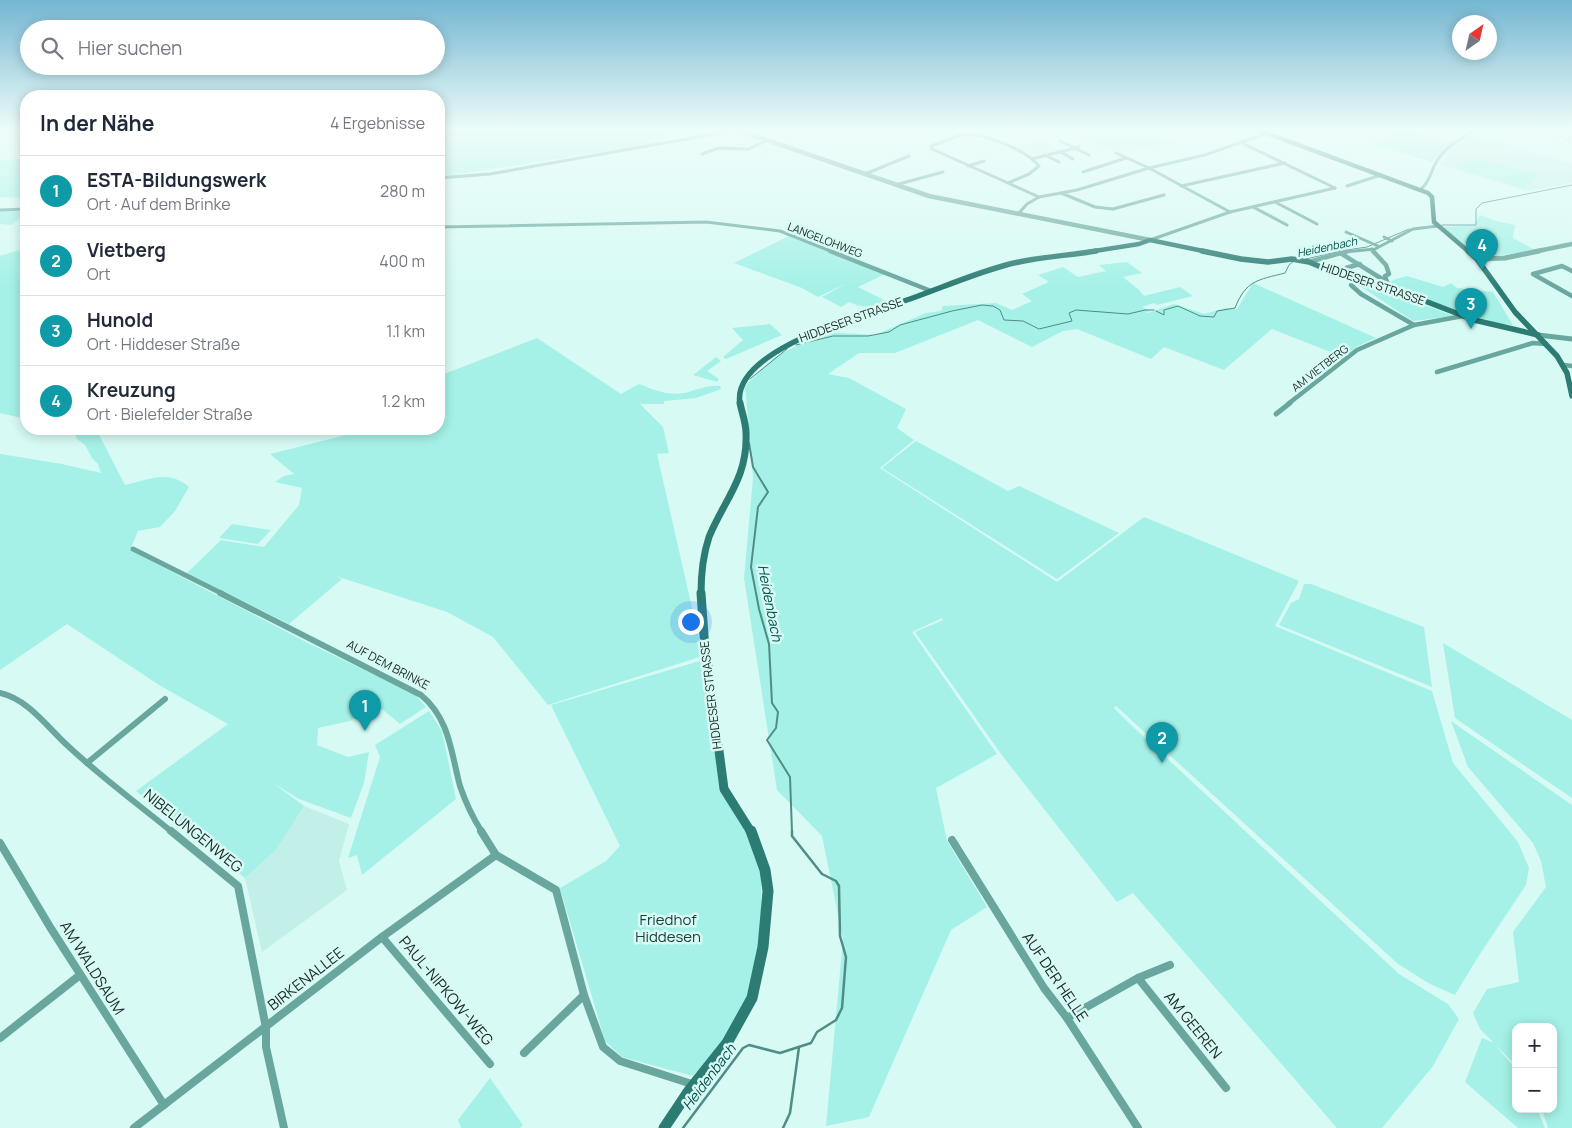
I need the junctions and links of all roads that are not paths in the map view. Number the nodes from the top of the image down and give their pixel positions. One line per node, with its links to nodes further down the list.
1 (887, 183): 11 (street)
2 (907, 183): 11 (street)
3 (1008, 183): 17 (street)
4 (1101, 183): 15 (street)
5 (1175, 183): 12 (street)
6 (1196, 183): 12 (street)
7 (1324, 183): 18 (street)
8 (1357, 183): 13 (street)
9 (1403, 183): 14 (main road)
10 (1428, 183): 14 (street)
11 (895, 186): 23 (street)
12 (1181, 186): 22 (street)
13 (1346, 186)
14 (1421, 189): 26 (main road)
15 (1061, 192): 16 (street); 17 (street)
16 (1164, 195)
17 (1039, 196): 23 (street)
18 (1275, 202): 19 (street); 24 (street)
19 (1253, 207): 22 (street); 25 (street)
20 (20, 209): 21 (street)
21 (0, 210)
22 (1230, 212): 30 (street)
23 (1018, 214): 30 (street)
24 (1317, 224)
25 (1287, 225)
26 (1438, 226): 31 (street); 36 (main road)
27 (445, 227): 44 (street, LANGELOHWEG)
28 (1346, 232): 33 (street)
29 (1385, 238): 31 (street)
30 (1150, 240): 37 (main road, HIDDESER STRASSE); 44 (main road, HIDDESER STRASSE)
31 (1392, 241): 33 (street)
32 (1572, 244): 36 (street)
33 (1374, 246): 35 (street); 42 (street)
34 (1336, 250): 35 (street)
35 (1341, 253): 37 (street); 38 (street)
36 (1478, 259): 48 (main road)
37 (1309, 262): 40 (main road, HIDDESER STRASSE)
38 (1360, 264): 40 (street); 42 (street)
39 (1572, 271): 45 (street)
40 (1337, 274): 41 (main road, HIDDESER STRASSE)
41 (1355, 280): 43 (main road, HIDDESER STRASSE); 47 (street)
42 (1387, 282): 43 (street)
43 (1378, 287): 46 (main road, HIDDESER STRASSE)
44 (932, 291): 73 (main road, HIDDESER STRASSE)
45 (1572, 296)
46 (1463, 316): 47 (street, AM VIETBERG); 48 (main road, HIDDESER STRASSE)
47 (1414, 326): 55 (street, AM VIETBERG)
48 (1538, 335): 49 (street); 50 (main road)
49 (1572, 339)
50 (1546, 344): 51 (main road); 53 (street)
51 (1564, 365): 52 (street); 54 (main road)
52 (1572, 366)
53 (1437, 372)
54 (1572, 396)
55 (1276, 414)
56 (133, 549): 62 (street, AUF DEM BRINKE)
57 (0, 693): 59 (street, NIBELUNGENWEG)
58 (165, 698): 59 (street)
59 (87, 763): 69 (street, NIBELUNGENWEG)
60 (952, 840): 68 (street, AUF DER HELLE)
61 (0, 843): 65 (street, AM WALDSAUM)
62 (496, 855): 63 (street, BIRKENALLEE); 67 (street, AUF DEM BRINKE)
63 (382, 937): 69 (street, BIRKENALLEE); 72 (street, PAUL-NIPKOW-WEG)
64 (1170, 965): 66 (street)
65 (80, 975): 70 (street); 75 (street, AM WALDSAUM)
66 (1138, 978): 68 (street); 74 (street, AM GEEREN)
67 (584, 995): 71 (street); 73 (street, AUF DEM BRINKE)
68 (1066, 1018): 79 (street, AUF DER HELLE)
69 (266, 1028): 75 (street, BIRKENALLEE); 77 (street, NIBELUNGENWEG)
70 (0, 1038)
71 (524, 1053)
72 (490, 1064)
73 (695, 1085): 78 (main road, HIDDESER STRASSE)
74 (1226, 1088)
75 (164, 1105): 76 (street, BIRKENALLEE)
76 (134, 1128)
77 (284, 1128)
78 (664, 1128)
79 (1138, 1128)

